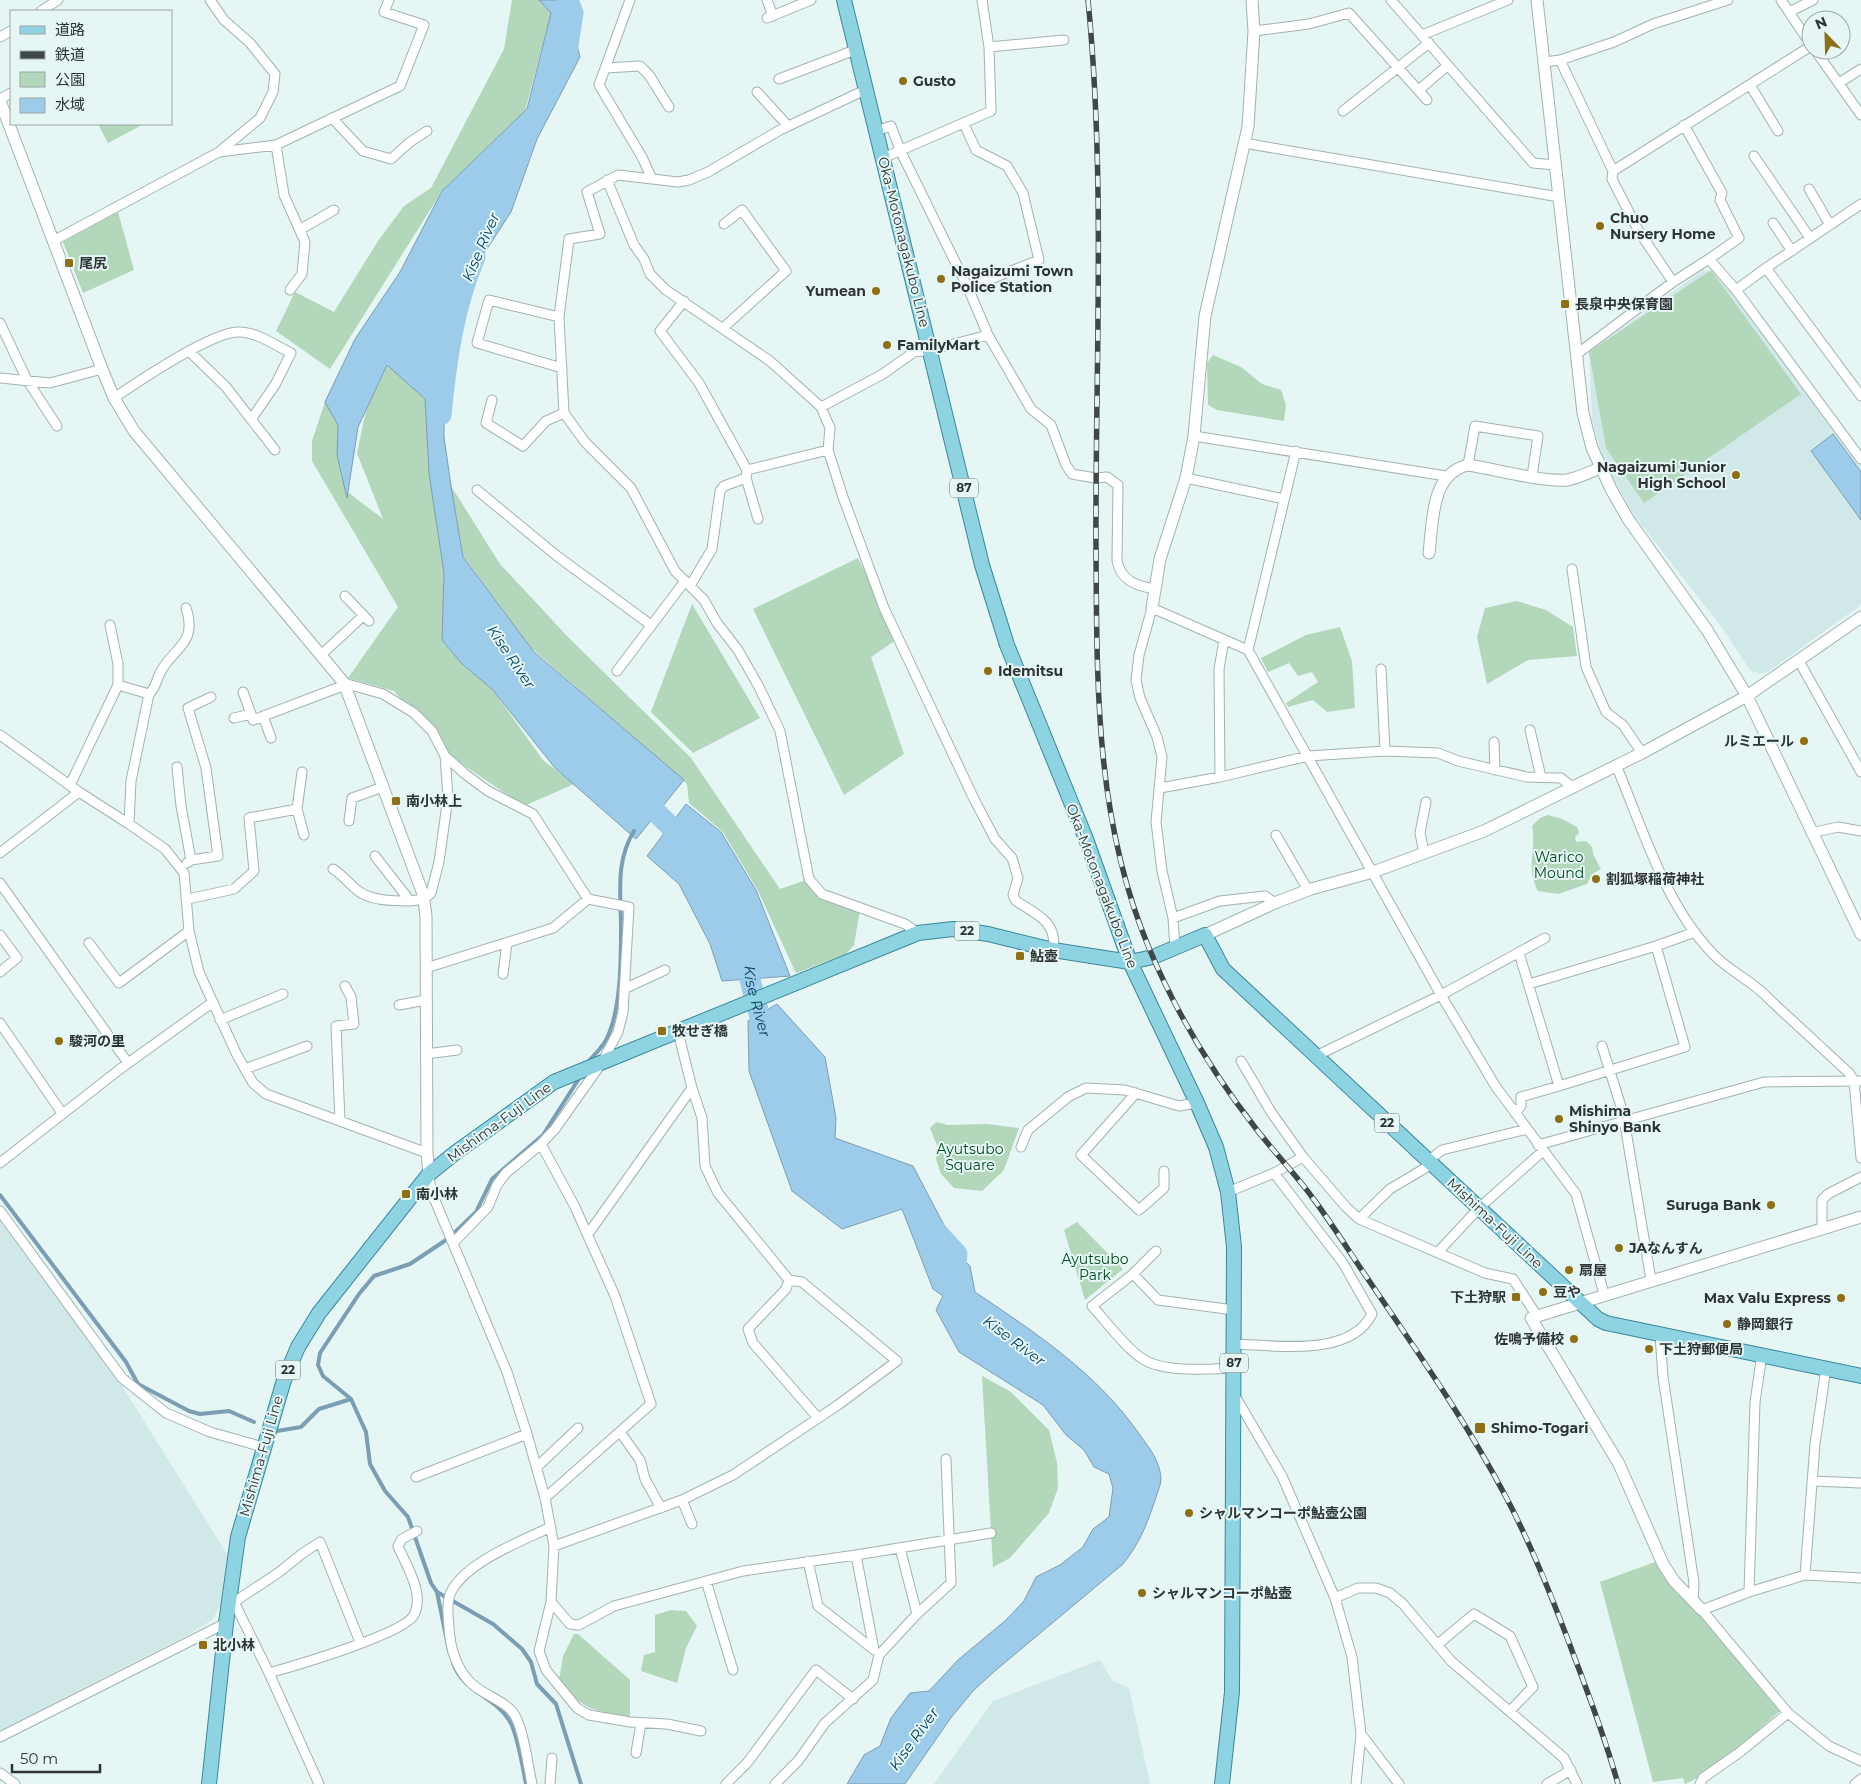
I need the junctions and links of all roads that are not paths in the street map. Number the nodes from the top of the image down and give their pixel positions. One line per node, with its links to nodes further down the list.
1 (58, 0): 16 (street)
2 (210, 0): 53 (street)
3 (389, 0): 44 (street)
4 (630, 0): 31 (street)
5 (767, 0): 6 (street)
6 (811, 0)
7 (844, 0): 24 (main road, Oka-Motonagakubo Line / 87)
8 (982, 0): 23 (street)
9 (1252, 0): 19 (street)
10 (1391, 0): 20 (street)
11 (1508, 0): 20 (street)
12 (1537, 0): 28 (street)
13 (1728, 0): 26 (street)
14 (1781, 0): 17 (street)
15 (1813, 0): 17 (street)
16 (43, 10)
17 (1789, 12): 18 (street)
18 (1801, 31)
19 (1254, 32): 30 (street); 51 (street)
20 (1422, 35): 22 (street)
21 (1064, 40): 23 (street)
22 (1428, 43): 29 (street); 30 (street)
23 (988, 47): 45 (street)
24 (855, 50): 33 (street); 37 (main road, Oka-Motonagakubo Line / 87)
25 (1801, 52): 35 (street)
26 (1560, 60): 28 (street); 58 (street)
27 (1822, 60): 34 (street)
28 (1545, 62): 57 (street)
29 (1447, 66): 36 (street); 57 (street)
30 (1399, 67): 36 (street); 42 (street)
31 (605, 68): 41 (street); 59 (street)
32 (1861, 69): 34 (street)
33 (780, 79)
34 (1839, 83): 43 (street)
35 (1750, 85): 46 (street); 50 (street)
36 (1420, 89): 40 (street)
37 (865, 90): 47 (street); 49 (main road, Oka-Motonagakubo Line / 87)
38 (757, 92): 47 (street)
39 (0, 100): 70 (street)
40 (1427, 100)
41 (668, 106)
42 (1343, 111)
43 (1861, 114)
44 (332, 118): 48 (street); 52 (street)
45 (964, 124): 54 (street); 75 (street)
46 (1684, 125): 58 (street); 72 (street)
47 (788, 126): 59 (street)
48 (427, 131)
49 (876, 131): 54 (street); 56 (main road, Oka-Motonagakubo Line / 87)
50 (1778, 131)
51 (1244, 143): 62 (street); 97 (street)
52 (276, 145): 53 (street); 68 (street)
53 (219, 152): 70 (street)
54 (901, 152): 56 (street); 75 (street)
55 (1754, 156): 69 (street)
56 (883, 158): 83 (main road, Oka-Motonagakubo Line / 87)
57 (1555, 165): 62 (street)
58 (1613, 171): 74 (street)
59 (652, 179): 60 (street)
60 (607, 180): 78 (street); 79 (street)
61 (1810, 189): 67 (street)
62 (1559, 197): 85 (street)
63 (1861, 204): 67 (street)
64 (334, 210): 68 (street)
65 (1773, 223): 71 (street)
66 (724, 224): 81 (street)
67 (1830, 225): 69 (street)
68 (301, 229): 76 (street)
69 (1810, 238): 71 (street)
70 (53, 242): 87 (street)
71 (1792, 251): 73 (street)
72 (1709, 259): 74 (street); 77 (street)
73 (1766, 268): 77 (street); 90 (street)
74 (1673, 282): 85 (street)
75 (968, 288): 82 (street)
76 (290, 290)
77 (1736, 290): 101 (street)
78 (684, 301): 81 (street); 104 (street)
79 (559, 317): 86 (street); 86 (street)
80 (0, 323): 89 (street)
81 (723, 328): 93 (street)
82 (988, 336): 83 (street); 114 (street)
83 (931, 350): 93 (street); 192 (main road, Oka-Motonagakubo Line / 87)
84 (190, 352): 91 (street); 95 (street); 95 (street)
85 (1577, 354): 103 (street)
86 (562, 368): 94 (street)
87 (102, 369): 89 (street); 91 (street)
88 (0, 378): 89 (street)
89 (27, 380): 96 (street)
90 (1861, 396)
91 (114, 398): 123 (street)
92 (492, 400): 94 (street)
93 (821, 407): 99 (street)
94 (564, 413): 113 (street)
95 (252, 418): 98 (street)
96 (57, 426)
97 (1194, 436): 100 (street); 107 (street)
98 (275, 450)
99 (828, 450): 104 (street); 190 (street)
100 (1296, 451): 105 (street); 109 (street)
101 (1861, 459)
102 (1468, 465): 105 (street); 106 (street); 106 (street)
103 (1600, 468): 106 (street); 131 (street)
104 (746, 474): 110 (street); 113 (street)
105 (1446, 476): 111 (street)
106 (1532, 476)
107 (1186, 478): 109 (street); 114 (street)
108 (477, 490): 119 (street)
109 (1284, 499): 122 (street)
110 (758, 519)
111 (1429, 554)
112 (1572, 569): 141 (street)
113 (688, 583): 119 (street); 181 (street)
114 (1155, 589): 117 (street)
115 (345, 596): 123 (street)
116 (186, 608): 130 (street)
117 (1152, 608): 121 (street); 154 (street)
118 (1861, 617): 124 (street)
119 (651, 624): 126 (street)
120 (110, 625): 128 (street)
121 (1224, 640): 122 (street); 149 (street)
122 (1248, 650): 143 (street)
123 (321, 655): 127 (street)
124 (1799, 661): 131 (street); 148 (street)
125 (1381, 669): 140 (street)
126 (617, 671)
127 (344, 684): 134 (street); 142 (street); 153 (street)
128 (118, 685): 130 (street); 151 (street)
129 (243, 692): 133 (street)
130 (149, 694): 159 (street)
131 (1747, 696): 141 (street); 161 (street)
132 (211, 697): 167 (street)
133 (251, 714): 134 (street); 135 (street)
134 (263, 716): 138 (street)
135 (234, 718)
136 (1530, 730): 150 (street)
137 (1, 736): 151 (street)
138 (271, 738)
139 (1494, 742): 146 (street)
140 (1385, 751): 143 (street); 146 (street)
141 (1642, 753): 144 (street)
142 (446, 756): 174 (street); 175 (street)
143 (1308, 756): 149 (street); 170 (street)
144 (1616, 765): 152 (street); 180 (street)
145 (177, 767): 167 (street)
146 (1495, 770): 150 (street)
147 (302, 772): 157 (street)
148 (1861, 772)
149 (1220, 777): 154 (street)
150 (1541, 778): 152 (street)
151 (70, 786): 155 (street)
152 (1572, 787): 165 (street)
153 (383, 788): 158 (street); 174 (street)
154 (1160, 788): 178 (street)
155 (79, 792): 159 (street); 164 (street)
156 (1426, 802): 165 (street)
157 (297, 809): 162 (street); 173 (street)
158 (350, 821)
159 (129, 824): 168 (street)
160 (1861, 832): 161 (street)
161 (1812, 833): 182 (street)
162 (304, 835)
163 (1276, 835): 172 (street)
164 (0, 853)
165 (1424, 853): 170 (street)
166 (375, 856): 176 (street)
167 (191, 860): 168 (street)
168 (179, 867): 173 (street)
169 (333, 869): 176 (street)
170 (1373, 872): 172 (street); 201 (street)
171 (0, 883): 214 (street)
172 (1308, 890): 177 (street)
173 (188, 899): 179 (street)
174 (424, 899): 176 (street); 193 (street)
175 (588, 899): 187 (street); 199 (street)
176 (410, 901)
177 (1275, 903): 178 (street); 184 (street)
178 (1173, 918): 189 (street)
179 (189, 931): 186 (street); 203 (street)
180 (1695, 932): 188 (street); 218 (street)
181 (918, 933): 190 (main road, Mishima-Fuji Line / 22); 207 (main road, Mishima-Fuji Line / 22)
182 (1861, 934)
183 (0, 935): 195 (street)
184 (1205, 935): 189 (main road, 22); 212 (main road, Mishima-Fuji Line / 22)
185 (1545, 938): 191 (street)
186 (89, 943)
187 (507, 943): 193 (street); 196 (street)
188 (1656, 946): 197 (street); 217 (street)
189 (1175, 948): 192 (main road, 22)
190 (1053, 950): 192 (main road, Mishima-Fuji Line / 22)
191 (1519, 953): 197 (street); 201 (street)
192 (1130, 962): 222 (main road, Oka-Motonagakubo Line / 87)
193 (426, 968): 202 (street)
194 (665, 970): 199 (street)
195 (0, 972)
196 (503, 974)
197 (1529, 984): 219 (street)
198 (345, 986): 225 (street)
199 (624, 990): 215 (street)
200 (283, 994): 205 (street)
201 (1441, 995): 212 (street); 224 (street)
202 (426, 1000): 204 (street); 211 (street)
203 (213, 1002): 205 (street); 214 (street)
204 (399, 1005)
205 (220, 1020): 216 (street)
206 (0, 1023): 223 (street)
207 (678, 1032): 215 (main road, Mishima-Fuji Line / 22); 220 (street)
208 (307, 1046): 216 (street)
209 (1602, 1046): 217 (street)
210 (457, 1050): 211 (street)
211 (426, 1054): 231 (street)
212 (1316, 1056): 234 (main road, Mishima-Fuji Line / 22)
213 (1241, 1060): 232 (street)
214 (128, 1063): 223 (street)
215 (589, 1068): 228 (street); 238 (main road, Mishima-Fuji Line / 22)
216 (245, 1070): 225 (street)
217 (1610, 1072): 219 (street); 226 (street)
218 (1857, 1081): 226 (street); 233 (street)
219 (1559, 1086): 224 (street)
220 (692, 1088): 246 (street); 251 (street)
221 (1136, 1093): 222 (street); 229 (street); 236 (street)
222 (1197, 1103): 240 (main road, Oka-Motonagakubo Line / 87)
223 (62, 1113): 235 (street)
224 (1515, 1113): 227 (street)
225 (340, 1121): 231 (street)
226 (1624, 1121): 230 (street); 252 (street)
227 (1527, 1129): 230 (street); 234 (street)
228 (540, 1144): 246 (street); 247 (street)
229 (1021, 1147)
230 (1541, 1148): 241 (street); 253 (street)
231 (427, 1153): 238 (street)
232 (1303, 1157): 237 (street); 244 (street)
233 (1861, 1158)
234 (1430, 1162): 241 (main road, Mishima-Fuji Line / 22); 244 (street)
235 (0, 1163)
236 (1164, 1171)
237 (1274, 1173): 240 (street); 258 (street)
238 (429, 1174): 247 (street); 268 (main road, Mishima-Fuji Line / 22)
239 (1861, 1177): 245 (street)
240 (1228, 1192): 255 (main road, Oka-Motonagakubo Line / 87)
241 (1479, 1208): 249 (street); 254 (main road, Mishima-Fuji Line / 22)
242 (0, 1211): 268 (street)
243 (1861, 1217): 245 (street)
244 (1359, 1219): 249 (street)
245 (1822, 1228): 252 (street)
246 (588, 1234): 266 (street)
247 (454, 1242): 267 (street)
248 (1156, 1251): 250 (street)
249 (1438, 1252): 256 (street)
250 (1133, 1274): 255 (street); 260 (street)
251 (788, 1280): 264 (street); 264 (street)
252 (1651, 1280): 253 (street)
253 (1604, 1294): 254 (street)
254 (1579, 1303): 256 (street); 257 (main road, Mishima-Fuji Line / 22)
255 (1234, 1310): 258 (main road, Oka-Motonagakubo Line / 87)
256 (1537, 1316): 293 (street)
257 (1660, 1334): 259 (main road, Mishima-Fuji Line / 22); 293 (street)
258 (1234, 1344): 260 (main road, Oka-Motonagakubo Line / 87)
259 (1762, 1354): 261 (main road, Mishima-Fuji Line / 22); 289 (street)
260 (1234, 1368): 263 (main road, Oka-Motonagakubo Line / 87)
261 (1826, 1368): 262 (main road, Mishima-Fuji Line / 22); 272 (street)
262 (1861, 1376)
263 (1235, 1396): 290 (street); 322 (main road, Oka-Motonagakubo Line / 87)
264 (818, 1418): 275 (street)
265 (578, 1428): 270 (street)
266 (620, 1432): 274 (street); 276 (street)
267 (527, 1434): 270 (street); 271 (street)
268 (262, 1446): 291 (main road, Mishima-Fuji Line / 22)
269 (946, 1459): 281 (street)
270 (537, 1467): 274 (street)
271 (416, 1476)
272 (1812, 1481): 273 (street); 286 (street)
273 (1861, 1483)
274 (545, 1498): 278 (street)
275 (682, 1500): 276 (street); 277 (street)
276 (661, 1508): 282 (street)
277 (692, 1524)
278 (551, 1527): 282 (street); 318 (street)
279 (418, 1531): 297 (street)
280 (991, 1533): 281 (street)
281 (949, 1540): 283 (street); 295 (street)
282 (554, 1546): 292 (street)
283 (900, 1548): 284 (street); 295 (street)
284 (856, 1555): 285 (street); 299 (street)
285 (808, 1561): 288 (street); 299 (street)
286 (1805, 1575): 287 (street); 289 (street)
287 (1861, 1578)
288 (706, 1581): 292 (street); 300 (street)
289 (1749, 1592): 294 (street)
290 (1335, 1598): 298 (street); 307 (street)
291 (232, 1602): 296 (main road, Mishima-Fuji Line / 22); 297 (street); 301 (street)
292 (551, 1602): 305 (street)
293 (1693, 1602): 294 (street)
294 (1702, 1610): 304 (street)
295 (917, 1614): 299 (street)
296 (226, 1623): 308 (street); 316 (main road, Mishima-Fuji Line / 22)
297 (360, 1642): 301 (street)
298 (1438, 1645): 303 (street); 303 (street)
299 (876, 1652): 302 (street)
300 (733, 1670)
301 (270, 1673): 317 (street)
302 (853, 1699): 320 (street); 321 (street)
303 (1510, 1711): 312 (street)
304 (1788, 1713): 311 (street); 327 (street)
305 (641, 1723): 306 (street); 309 (street)
306 (702, 1732)
307 (1361, 1734): 323 (street); 324 (street)
308 (0, 1737)
309 (636, 1753)
310 (552, 1758): 319 (street)
311 (1861, 1761)
312 (1571, 1770): 325 (street); 326 (street)
313 (0, 1773): 315 (street)
314 (1861, 1780): 328 (street)
315 (15, 1784)
316 (210, 1784)
317 (319, 1784)
318 (532, 1784)
319 (550, 1784)
320 (726, 1784)
321 (775, 1784)
322 (1222, 1784)
323 (1356, 1784)
324 (1399, 1784)
325 (1547, 1784)
326 (1578, 1784)
327 (1700, 1784)
328 (1855, 1784)

